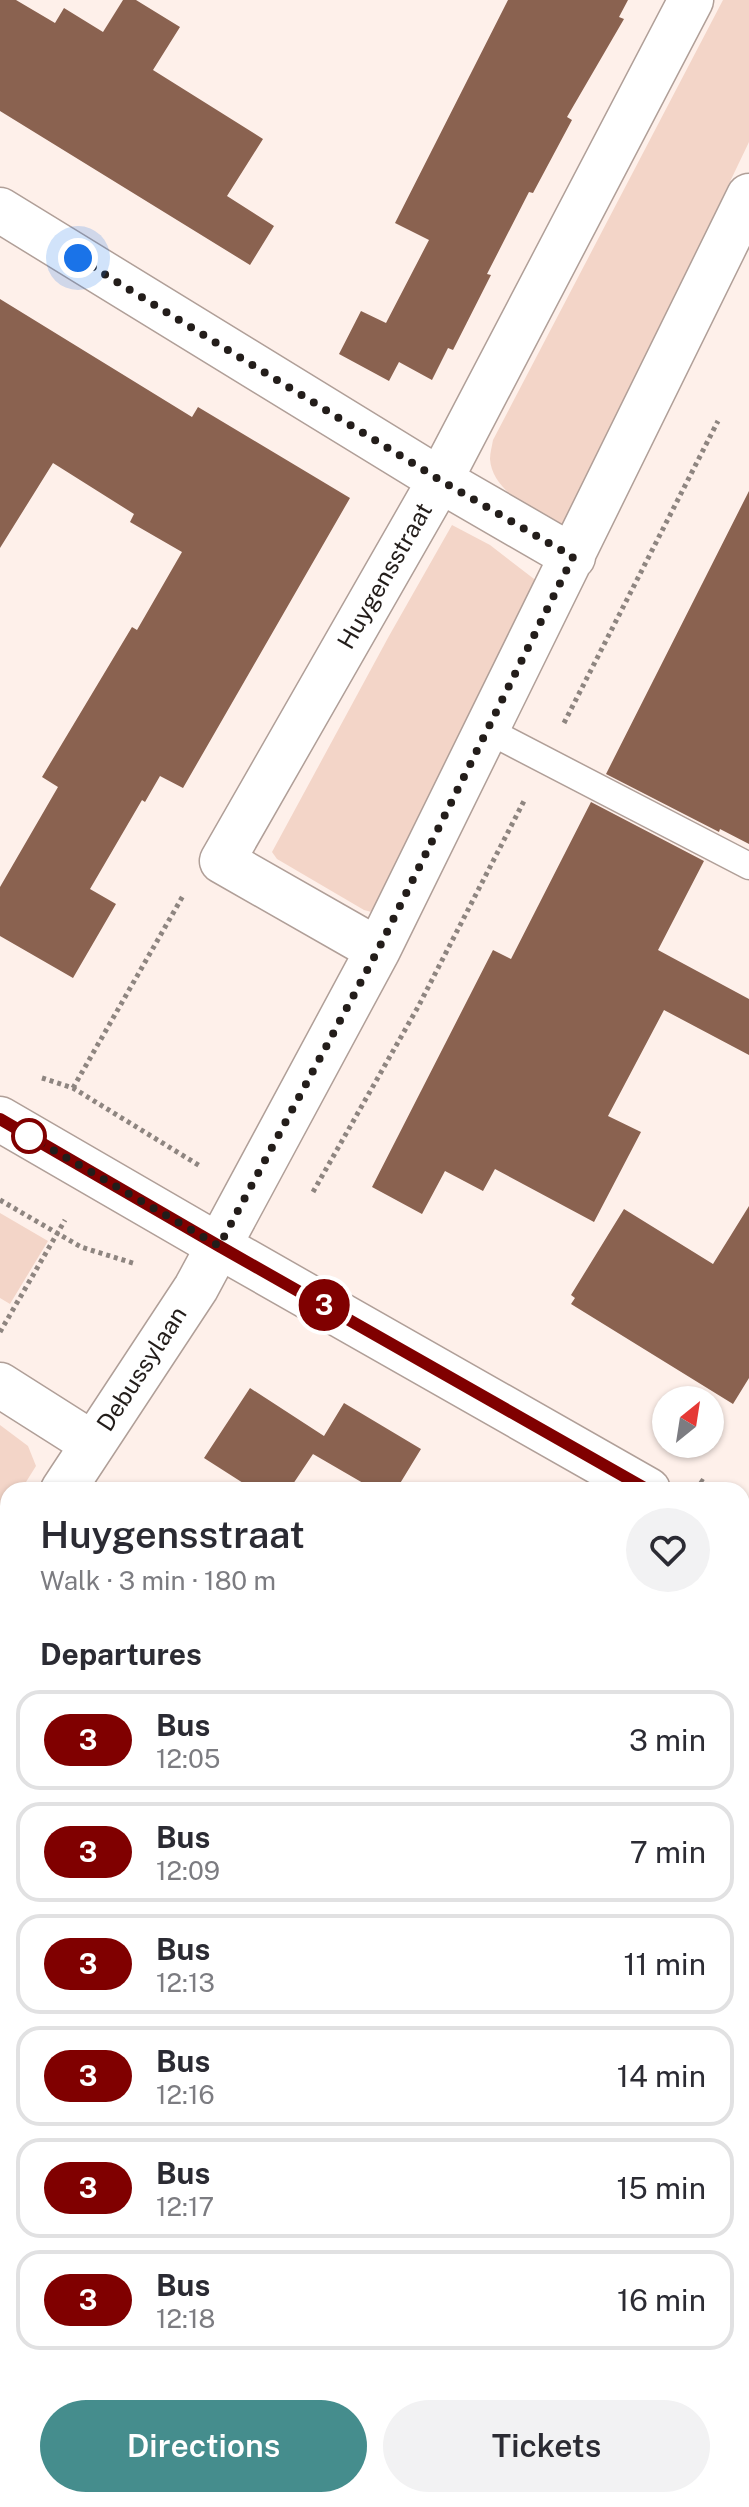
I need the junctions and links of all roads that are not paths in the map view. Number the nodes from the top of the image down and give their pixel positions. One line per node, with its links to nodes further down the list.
1 (691, 0): 4 (street, Huygensstraat)
2 (749, 196): 5 (street)
3 (0, 210): 4 (street)
4 (440, 480): 5 (street); 8 (street, Huygensstraat)
5 (573, 557): 6 (street)
6 (487, 730): 7 (lane); 8 (street)
7 (749, 866)
8 (378, 950): 10 (street)
9 (0, 1119): 10 (street)
10 (219, 1246): 12 (street, Debussylaan); 14 (street)
11 (0, 1385): 12 (street)
12 (93, 1444): 13 (street, Debussylaan)
13 (68, 1482)
14 (634, 1482)

